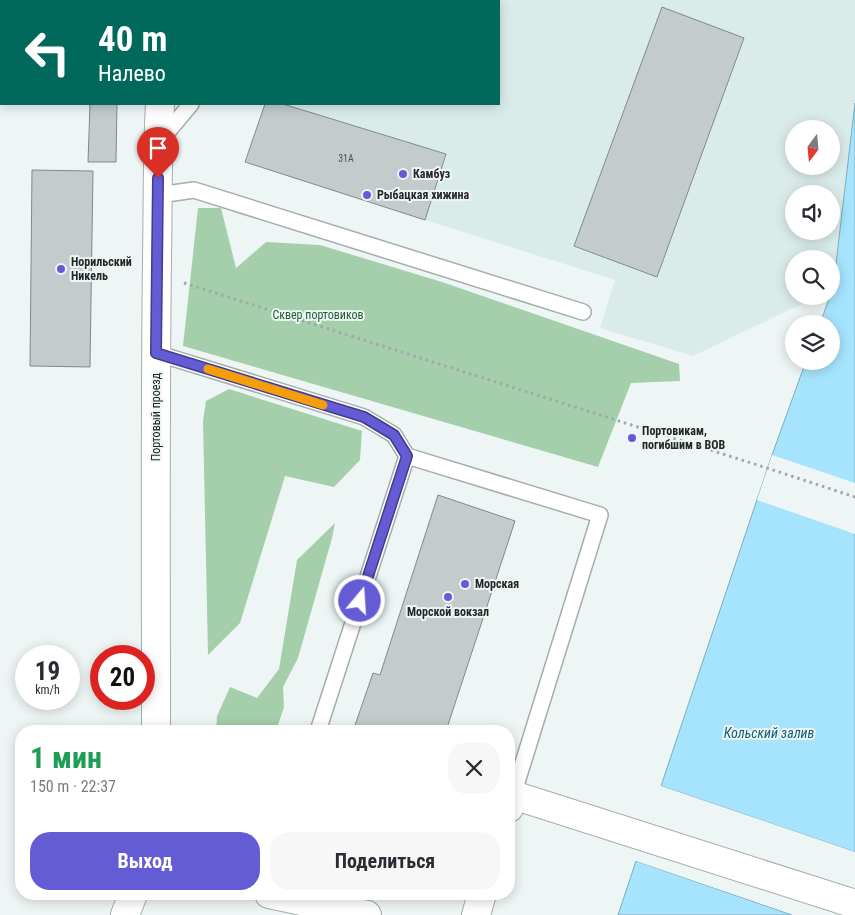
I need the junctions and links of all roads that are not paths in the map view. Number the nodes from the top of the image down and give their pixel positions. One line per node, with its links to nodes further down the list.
1 (160, 105): 3 (street, Портовый проезд)
2 (190, 105): 3 (lane)
3 (158, 144): 4 (street, Портовый проезд)
4 (158, 195): 5 (lane); 6 (street, Портовый проезд)
5 (583, 312)
6 (156, 353): 7 (lane); 8 (street, Портовый проезд)
7 (407, 456): 9 (lane); 10 (lane)
8 (156, 725)
9 (320, 725)
10 (515, 788)
11 (515, 802): 15 (street)
12 (131, 900): 16 (street)
13 (297, 900): 17 (street)
14 (480, 900): 18 (street)
15 (855, 904)
16 (125, 915)
17 (367, 915)
18 (476, 915)

